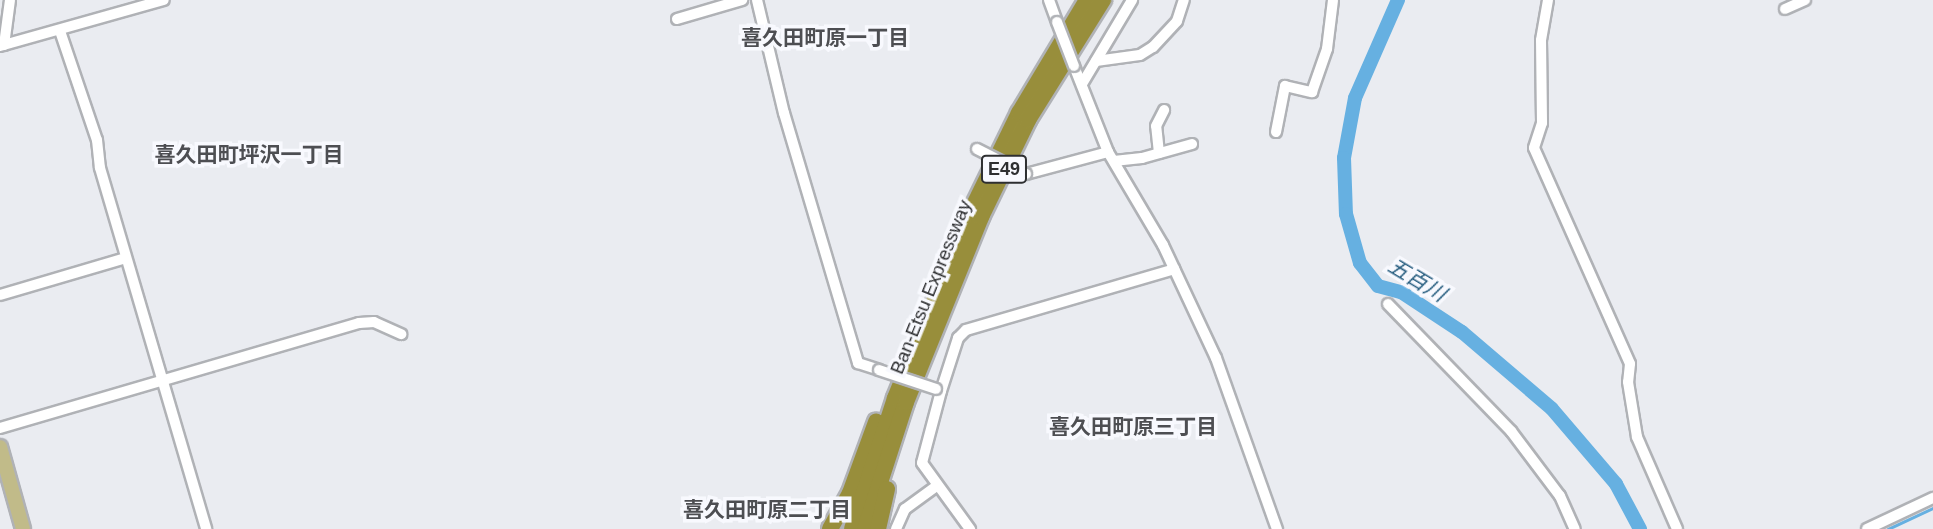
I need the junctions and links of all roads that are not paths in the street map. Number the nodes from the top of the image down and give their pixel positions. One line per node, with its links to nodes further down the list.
1 (10, 0): 16 (street)
2 (164, 0): 15 (street)
3 (742, 0): 14 (street)
4 (757, 0): 33 (street, bridge)
5 (1049, 0): 18 (street, bridge)
6 (1087, 0): 27 (highway, Ban-Etsu Expressway / E49)
7 (1103, 0): 31 (highway, Ban-Etsu Expressway / E49)
8 (1132, 0): 17 (street)
9 (1184, 0): 17 (street)
10 (1333, 0): 20 (street)
11 (1548, 0): 48 (street)
12 (1805, 0): 13 (street)
13 (1785, 9)
14 (677, 19)
15 (60, 31): 16 (street); 25 (street)
16 (2, 46)
17 (1096, 61): 18 (street)
18 (1082, 85): 24 (street)
19 (1164, 110): 23 (street)
20 (1276, 132)
21 (1192, 144): 23 (street)
22 (975, 148): 24 (street, bridge)
23 (1159, 153): 24 (street)
24 (1111, 157): 26 (street)
25 (126, 258): 28 (street); 32 (street)
26 (1174, 269): 33 (street); 46 (street)
27 (941, 281): 40 (highway); 41 (highway, Ban-Etsu Expressway / E49)
28 (0, 295)
29 (1388, 304): 47 (street)
30 (401, 334): 32 (street)
31 (927, 349): 42 (highway, Ban-Etsu Expressway / E49); 43 (highway)
32 (163, 381): 34 (street); 39 (street)
33 (939, 390): 36 (street)
34 (0, 428)
35 (0, 447): 38 (main road)
36 (937, 486): 44 (street); 45 (street)
37 (1933, 498): 49 (street)
38 (23, 529)
39 (206, 529)
40 (830, 529)
41 (852, 529)
42 (865, 529)
43 (878, 529)
44 (896, 529)
45 (970, 529)
46 (1277, 529)
47 (1576, 529)
48 (1677, 529)
49 (1867, 529)

